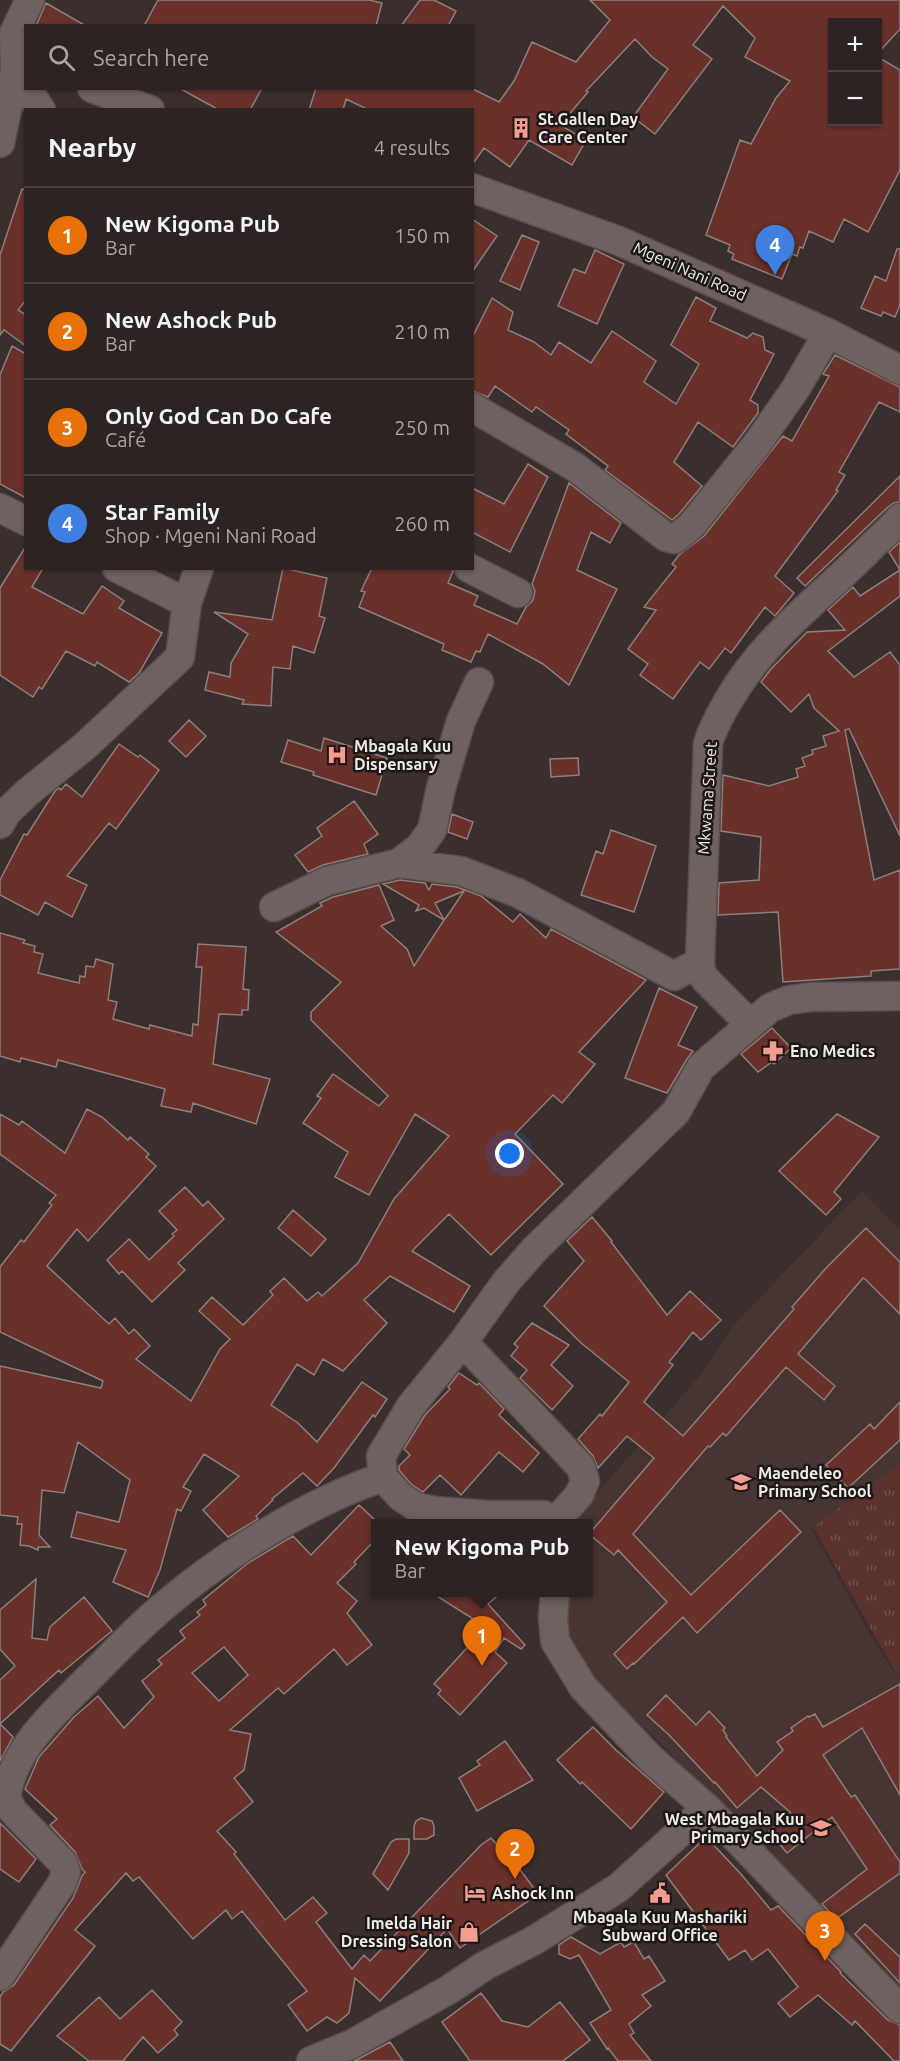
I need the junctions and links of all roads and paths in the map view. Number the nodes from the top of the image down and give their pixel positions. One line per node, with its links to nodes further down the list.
1 (30, 0): 2 (street)
2 (18, 71): 7 (street)
3 (29, 90): 5 (street)
4 (97, 90): 6 (street)
5 (40, 108)
6 (145, 108)
7 (0, 143)
8 (474, 190): 9 (street, Mgeni Nani Road)
9 (828, 333): 10 (street, Mgeni Nani Road); 11 (street)
10 (900, 370)
11 (474, 408)
12 (0, 508): 14 (street)
13 (900, 518): 24 (street, Mkwama Street)
14 (24, 520)
15 (121, 570): 19 (street)
16 (198, 570): 19 (street)
17 (473, 570): 18 (street)
18 (519, 593)
19 (187, 603): 21 (street)
20 (478, 682): 22 (street)
21 (0, 824)
22 (399, 863): 23 (street); 24 (street)
23 (274, 907)
24 (700, 962): 26 (street)
25 (900, 996): 26 (street)
26 (750, 1024): 27 (street)
27 (463, 1342): 28 (street); 30 (street)
28 (383, 1477): 29 (street); 33 (street)
29 (550, 1519)
30 (559, 1519)
31 (555, 1597): 32 (street)
32 (707, 1808): 34 (street); 35 (street)
33 (0, 1976)
34 (900, 2009)
35 (311, 2061)

